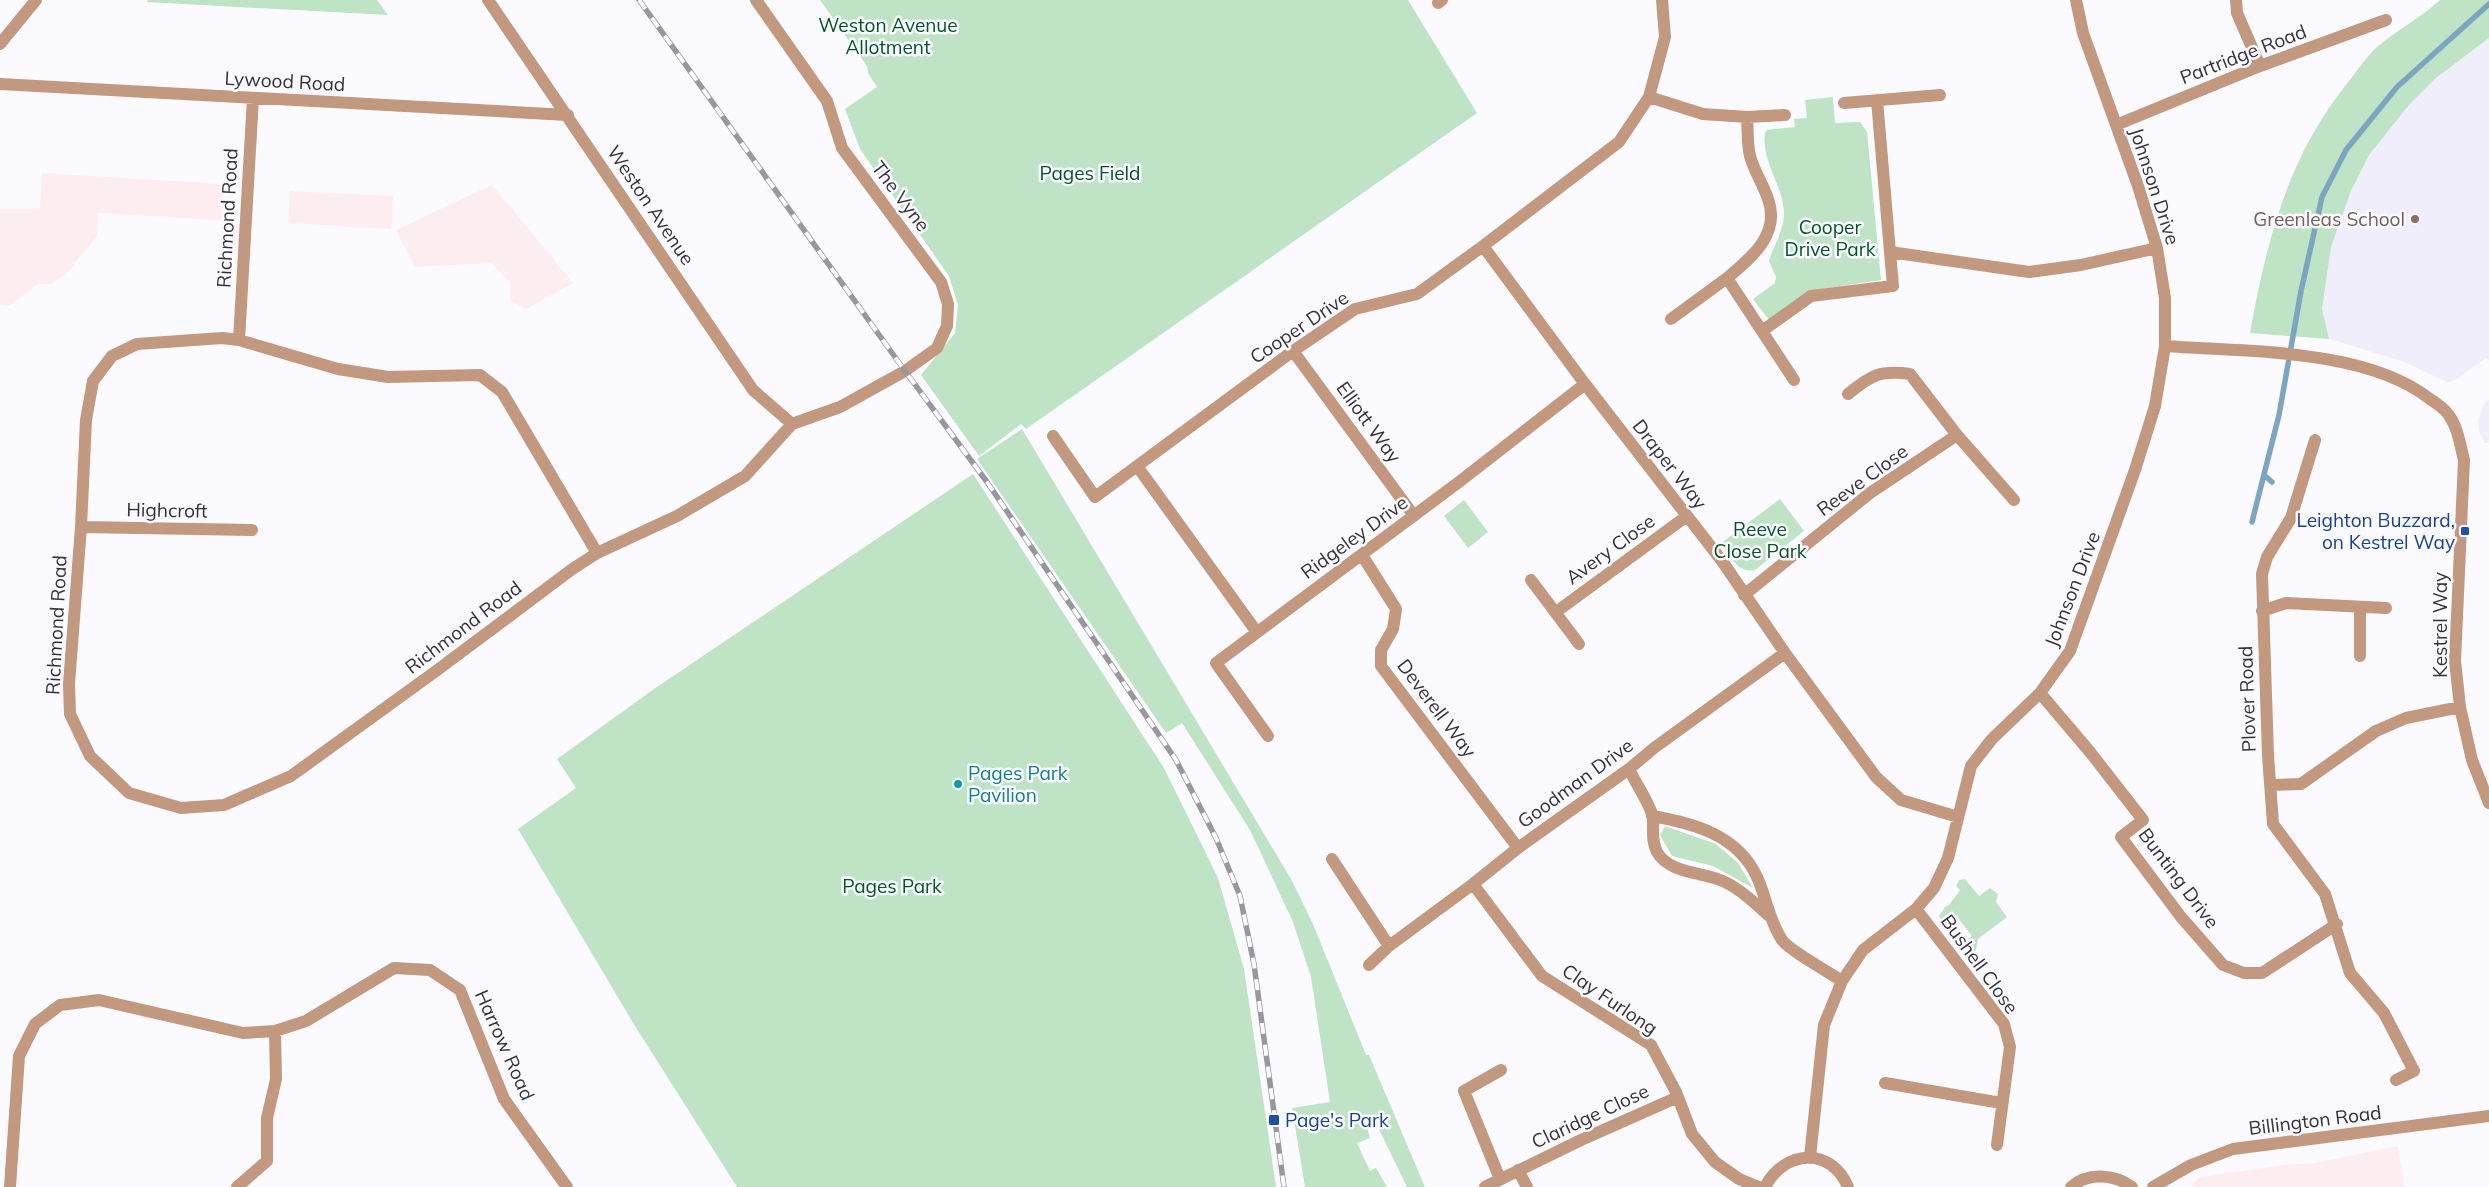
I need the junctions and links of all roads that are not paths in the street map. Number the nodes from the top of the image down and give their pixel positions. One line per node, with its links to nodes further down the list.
1 (36, 0): 8 (street)
2 (488, 0): 16 (street, Weston Avenue)
3 (756, 0): 31 (street, The Vyne)
4 (1662, 0): 12 (street, Cooper Drive)
5 (2076, 0): 19 (street, Johnson Drive)
6 (2236, 0): 9 (street)
7 (2386, 20): 9 (street, Partridge Road)
8 (0, 44)
9 (2260, 66): 19 (street, Partridge Road)
10 (0, 84): 13 (street, Lywood Road)
11 (1940, 95): 14 (street)
12 (1649, 97): 18 (street); 20 (street, Cooper Drive)
13 (252, 98): 16 (street, Lywood Road); 26 (street, Richmond Road)
14 (1877, 100): 15 (street); 22 (street)
15 (1844, 103)
16 (568, 115): 33 (street, Weston Avenue)
17 (1785, 115): 18 (street)
18 (1747, 117): 23 (street)
19 (2116, 125): 21 (street, Johnson Drive)
20 (1483, 246): 28 (street, Cooper Drive); 30 (street, Draper Way)
21 (2157, 248): 22 (street); 27 (street, Johnson Drive)
22 (1890, 252): 25 (street)
23 (1727, 278): 24 (street); 25 (street)
24 (1670, 319)
25 (1762, 331): 29 (street)
26 (239, 340): 41 (street, Richmond Road); 43 (street, Richmond Road)
27 (2165, 346): 55 (street, Johnson Drive); 56 (street, Kestrel Way)
28 (1293, 351): 37 (street, Cooper Drive); 39 (street, Elliott Way)
29 (1794, 380)
30 (1585, 384): 39 (street, Ridgeley Drive); 40 (street, Draper Way)
31 (866, 392): 33 (street, Richmond Road)
32 (1848, 394): 34 (street)
33 (792, 424): 43 (street, Richmond Road)
34 (1957, 435): 38 (street); 46 (street, Reeve Close)
35 (1053, 436): 37 (street, Cooper Drive)
36 (2315, 440): 49 (street, Plover Road)
37 (1137, 466): 51 (street)
38 (2014, 500)
39 (1414, 516): 44 (street, Ridgeley Drive)
40 (1687, 516): 46 (street, Draper Way); 50 (street, Avery Close)
41 (81, 527): 42 (street, Highcroft); 43 (street, Richmond Road)
42 (252, 530)
43 (597, 553)
44 (1362, 555): 51 (street, Ridgeley Drive); 63 (street, Deverell Way)
45 (1531, 580): 50 (street)
46 (1744, 595): 53 (street, Draper Way)
47 (2360, 607): 48 (street); 49 (street); 54 (street)
48 (2386, 608)
49 (2262, 611): 59 (street, Plover Road)
50 (1556, 612): 52 (street)
51 (1256, 631): 57 (street, Ridgeley Drive)
52 (1579, 644)
53 (1785, 653): 58 (street, Goodman Drive); 62 (street, Draper Way)
54 (2360, 656)
55 (2040, 693): 62 (street, Johnson Drive); 68 (street, Bunting Drive)
56 (2460, 707): 59 (street); 60 (street, Kestrel Way)
57 (1268, 736)
58 (1629, 770): 61 (street); 63 (street, Goodman Drive)
59 (2270, 785): 68 (street, Plover Road)
60 (2489, 803)
61 (1652, 816): 67 (street); 67 (street)
62 (1958, 817): 66 (street, Johnson Drive)
63 (1518, 848): 65 (street, Goodman Drive)
64 (1332, 860): 69 (street)
65 (1473, 884): 69 (street, Goodman Drive); 76 (street, Clay Furlong)
66 (1916, 909): 71 (street, Johnson Drive); 77 (street, Bushell Close)
67 (1768, 915): 71 (street)
68 (2337, 924): 74 (street, Plover Road)
69 (1389, 946): 70 (street, Goodman Drive)
70 (1369, 965)
71 (1842, 981): 80 (street, Johnson Drive)
72 (276, 1031): 83 (street, Harrow Road); 84 (street); 85 (street, Harrow Road)
73 (1501, 1070): 82 (street)
74 (2396, 1080)
75 (1885, 1083): 77 (street)
76 (1678, 1097): 81 (street, Claridge Close); 88 (street, Clay Furlong)
77 (2001, 1103): 79 (street, Bushell Close)
78 (2489, 1116): 93 (street, Billington Road)
79 (1997, 1145)
80 (1810, 1157): 89 (street); 90 (street)
81 (1518, 1170): 82 (street, Claridge Close); 87 (street, Claridge Close)
82 (1500, 1180): 86 (street, Claridge Close)
83 (10, 1187)
84 (237, 1187)
85 (567, 1187)
86 (1485, 1187)
87 (1527, 1187)
88 (1759, 1187)
89 (1765, 1187)
90 (1848, 1187)
91 (2071, 1187): 92 (street)
92 (2132, 1187)
93 (2153, 1187)

